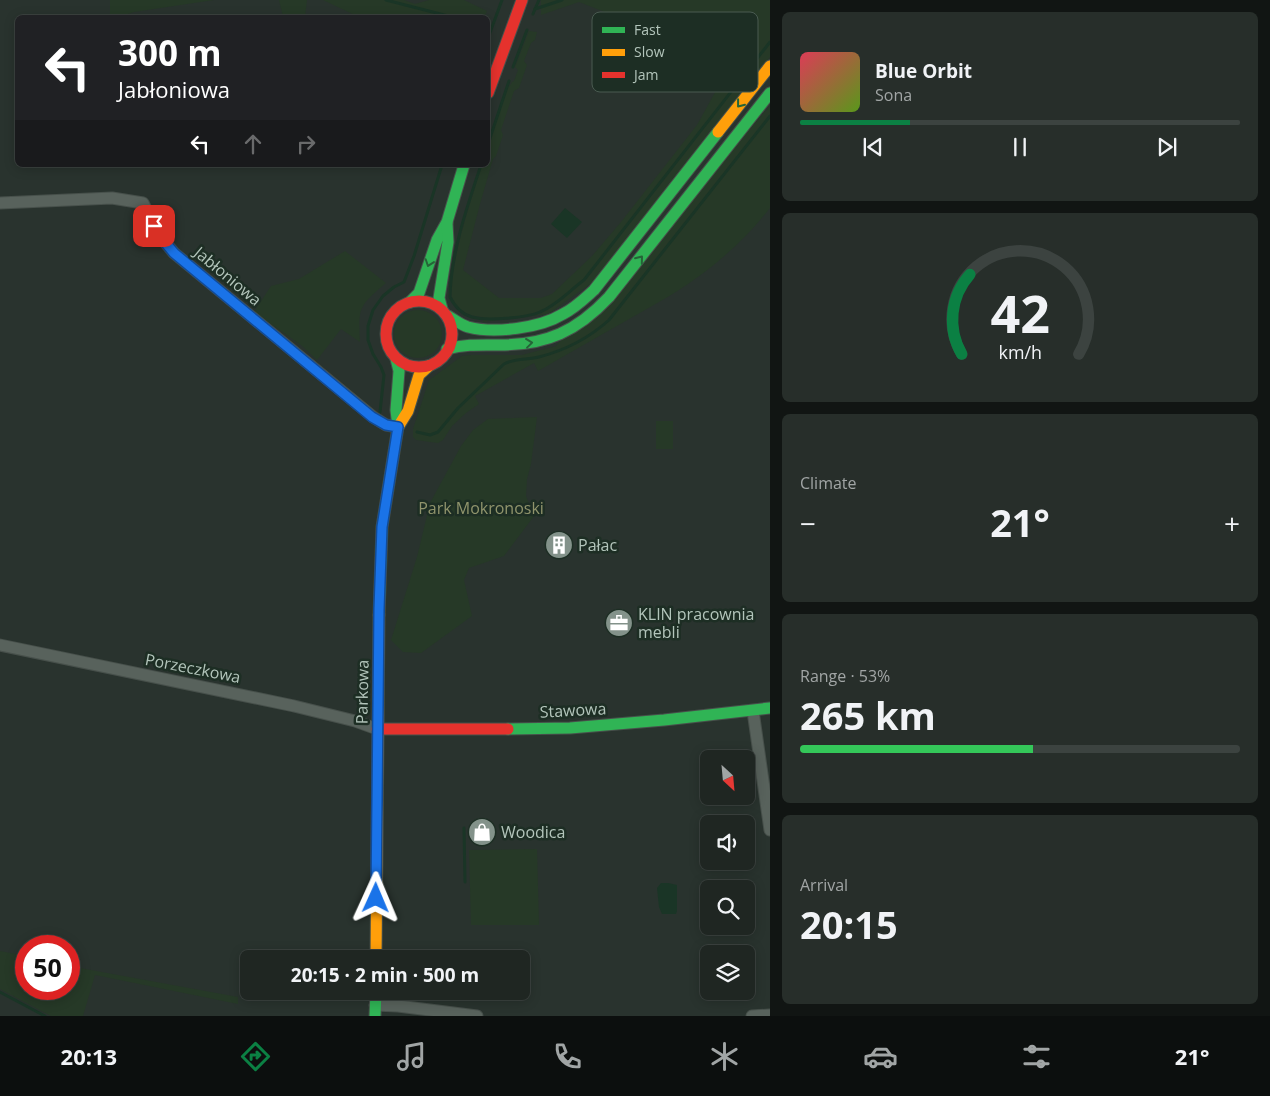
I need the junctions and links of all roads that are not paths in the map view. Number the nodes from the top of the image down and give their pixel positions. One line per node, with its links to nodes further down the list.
1 (522, 0): 4 (main road)
2 (770, 66): 3 (main road, one-way to 3)
3 (758, 81)
4 (490, 87)
5 (750, 92): 11 (main road, one-way to 11)
6 (770, 93): 12 (main road, one-way to 6)
7 (463, 167): 9 (main road)
8 (0, 203): 15 (street, Jabłoniowa)
9 (447, 222): 10 (main road, one-way to 10); 11 (main road)
10 (410, 302): 11 (main road); 13 (main road)
11 (445, 313): 12 (main road)
12 (447, 349): 14 (main road)
13 (396, 359): 14 (main road); 15 (main road, Parkowa)
14 (429, 366): 15 (main road, Parkowa)
15 (398, 427): 19 (main road, Parkowa)
16 (0, 645): 19 (street, Porzeczkowa)
17 (770, 708): 18 (main road, Stawowa)
18 (753, 711): 19 (main road, Stawowa); 20 (street)
19 (378, 729): 21 (main road, Parkowa)
20 (770, 830)
21 (376, 950)
22 (375, 1010): 24 (street)
23 (770, 1015): 25 (street)
24 (477, 1016)
25 (752, 1016)

